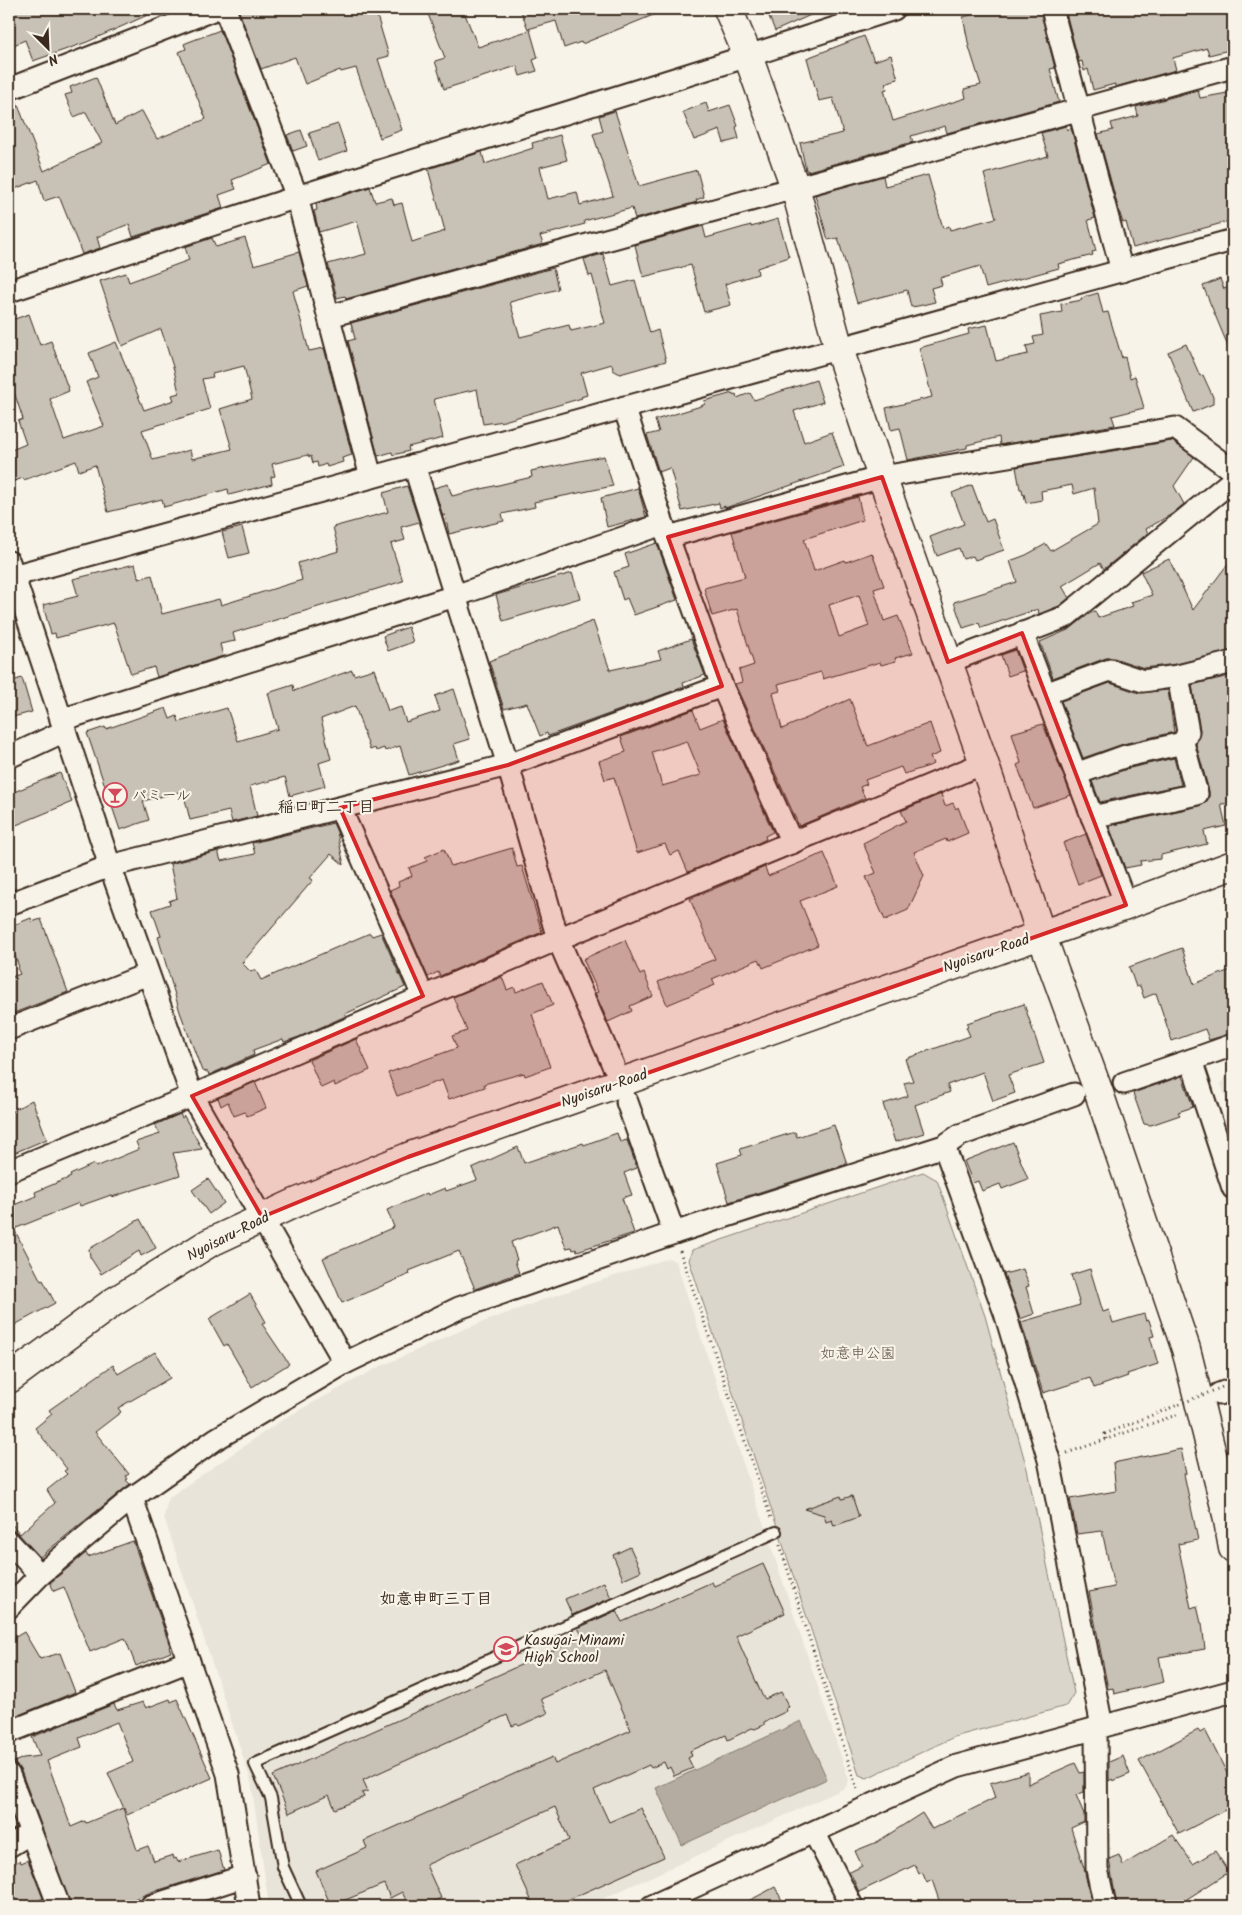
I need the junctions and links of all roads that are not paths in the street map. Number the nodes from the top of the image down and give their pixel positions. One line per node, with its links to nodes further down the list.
1 (215, 9): 8 (street)
2 (225, 9): 11 (street)
3 (728, 9): 6 (street)
4 (894, 9): 6 (street)
5 (1052, 9): 9 (street)
6 (748, 56): 10 (street); 11 (street)
7 (1233, 66): 9 (street)
8 (9, 89)
9 (1078, 109): 10 (street); 13 (street)
10 (795, 187): 15 (street); 16 (street)
11 (297, 197): 14 (street); 15 (street)
12 (1233, 240): 13 (street)
13 (1122, 271): 16 (street)
14 (9, 291)
15 (330, 316): 20 (street)
16 (839, 349): 17 (street); 21 (street)
17 (624, 407): 18 (street); 23 (street)
18 (414, 465): 20 (street); 25 (street)
19 (1233, 471): 21 (street)
20 (371, 477): 24 (street)
21 (882, 477): 23 (street); 27 (street)
22 (1233, 480): 26 (street)
23 (665, 531): 25 (street); 30 (street)
24 (10, 571): 32 (street)
25 (455, 596): 32 (street); 36 (street)
26 (1022, 633): 27 (street); 31 (street)
27 (948, 662): 35 (street)
28 (1233, 662): 29 (street)
29 (1178, 676): 31 (street); 33 (street)
30 (722, 686): 36 (street); 40 (street)
31 (1045, 694): 37 (street)
32 (63, 725): 34 (street); 42 (street)
33 (1184, 743): 37 (street); 39 (street)
34 (9, 757)
35 (984, 763): 40 (street); 45 (street)
36 (508, 765): 38 (street); 46 (street)
37 (1076, 774): 39 (street)
38 (340, 808): 42 (street); 48 (street)
39 (1092, 817): 44 (street)
40 (792, 843): 46 (street)
41 (1233, 865): 44 (street, Nyoisaru-Road)
42 (110, 866): 43 (street); 47 (street)
43 (9, 904)
44 (1126, 905): 45 (street, Nyoisaru-Road)
45 (1041, 934): 60 (street, Nyoisaru-Road); 67 (street)
46 (558, 939): 48 (street); 52 (street)
47 (148, 974): 49 (street); 55 (street)
48 (424, 996): 55 (street)
49 (9, 1029)
50 (1233, 1045): 51 (street)
51 (1191, 1060): 53 (street); 59 (street)
52 (613, 1064)
53 (1124, 1084)
54 (1074, 1094): 57 (street)
55 (192, 1096): 58 (street); 60 (street)
56 (627, 1102): 61 (street)
57 (944, 1146): 61 (street); 72 (street)
58 (9, 1171)
59 (1233, 1188)
60 (262, 1217): 62 (street); 63 (street, Nyoisaru-Road)
61 (674, 1233): 62 (street)
62 (345, 1362): 64 (street)
63 (9, 1379)
64 (132, 1498): 68 (street); 70 (street)
65 (776, 1532): 82 (lane)
66 (9, 1542): 68 (street)
67 (1233, 1548)
68 (40, 1575): 69 (street)
69 (9, 1608)
70 (189, 1661): 73 (street); 78 (street)
71 (1233, 1692): 72 (street)
72 (1099, 1727): 75 (street); 85 (street)
73 (9, 1732)
74 (9, 1775): 76 (street)
75 (814, 1832): 83 (street); 84 (street)
76 (31, 1833): 77 (street); 79 (street)
77 (9, 1846)
78 (245, 1876): 80 (street); 81 (street)
79 (59, 1906)
80 (151, 1906)
81 (249, 1906)
82 (301, 1906)
83 (652, 1906)
84 (852, 1906)
85 (1105, 1906)

